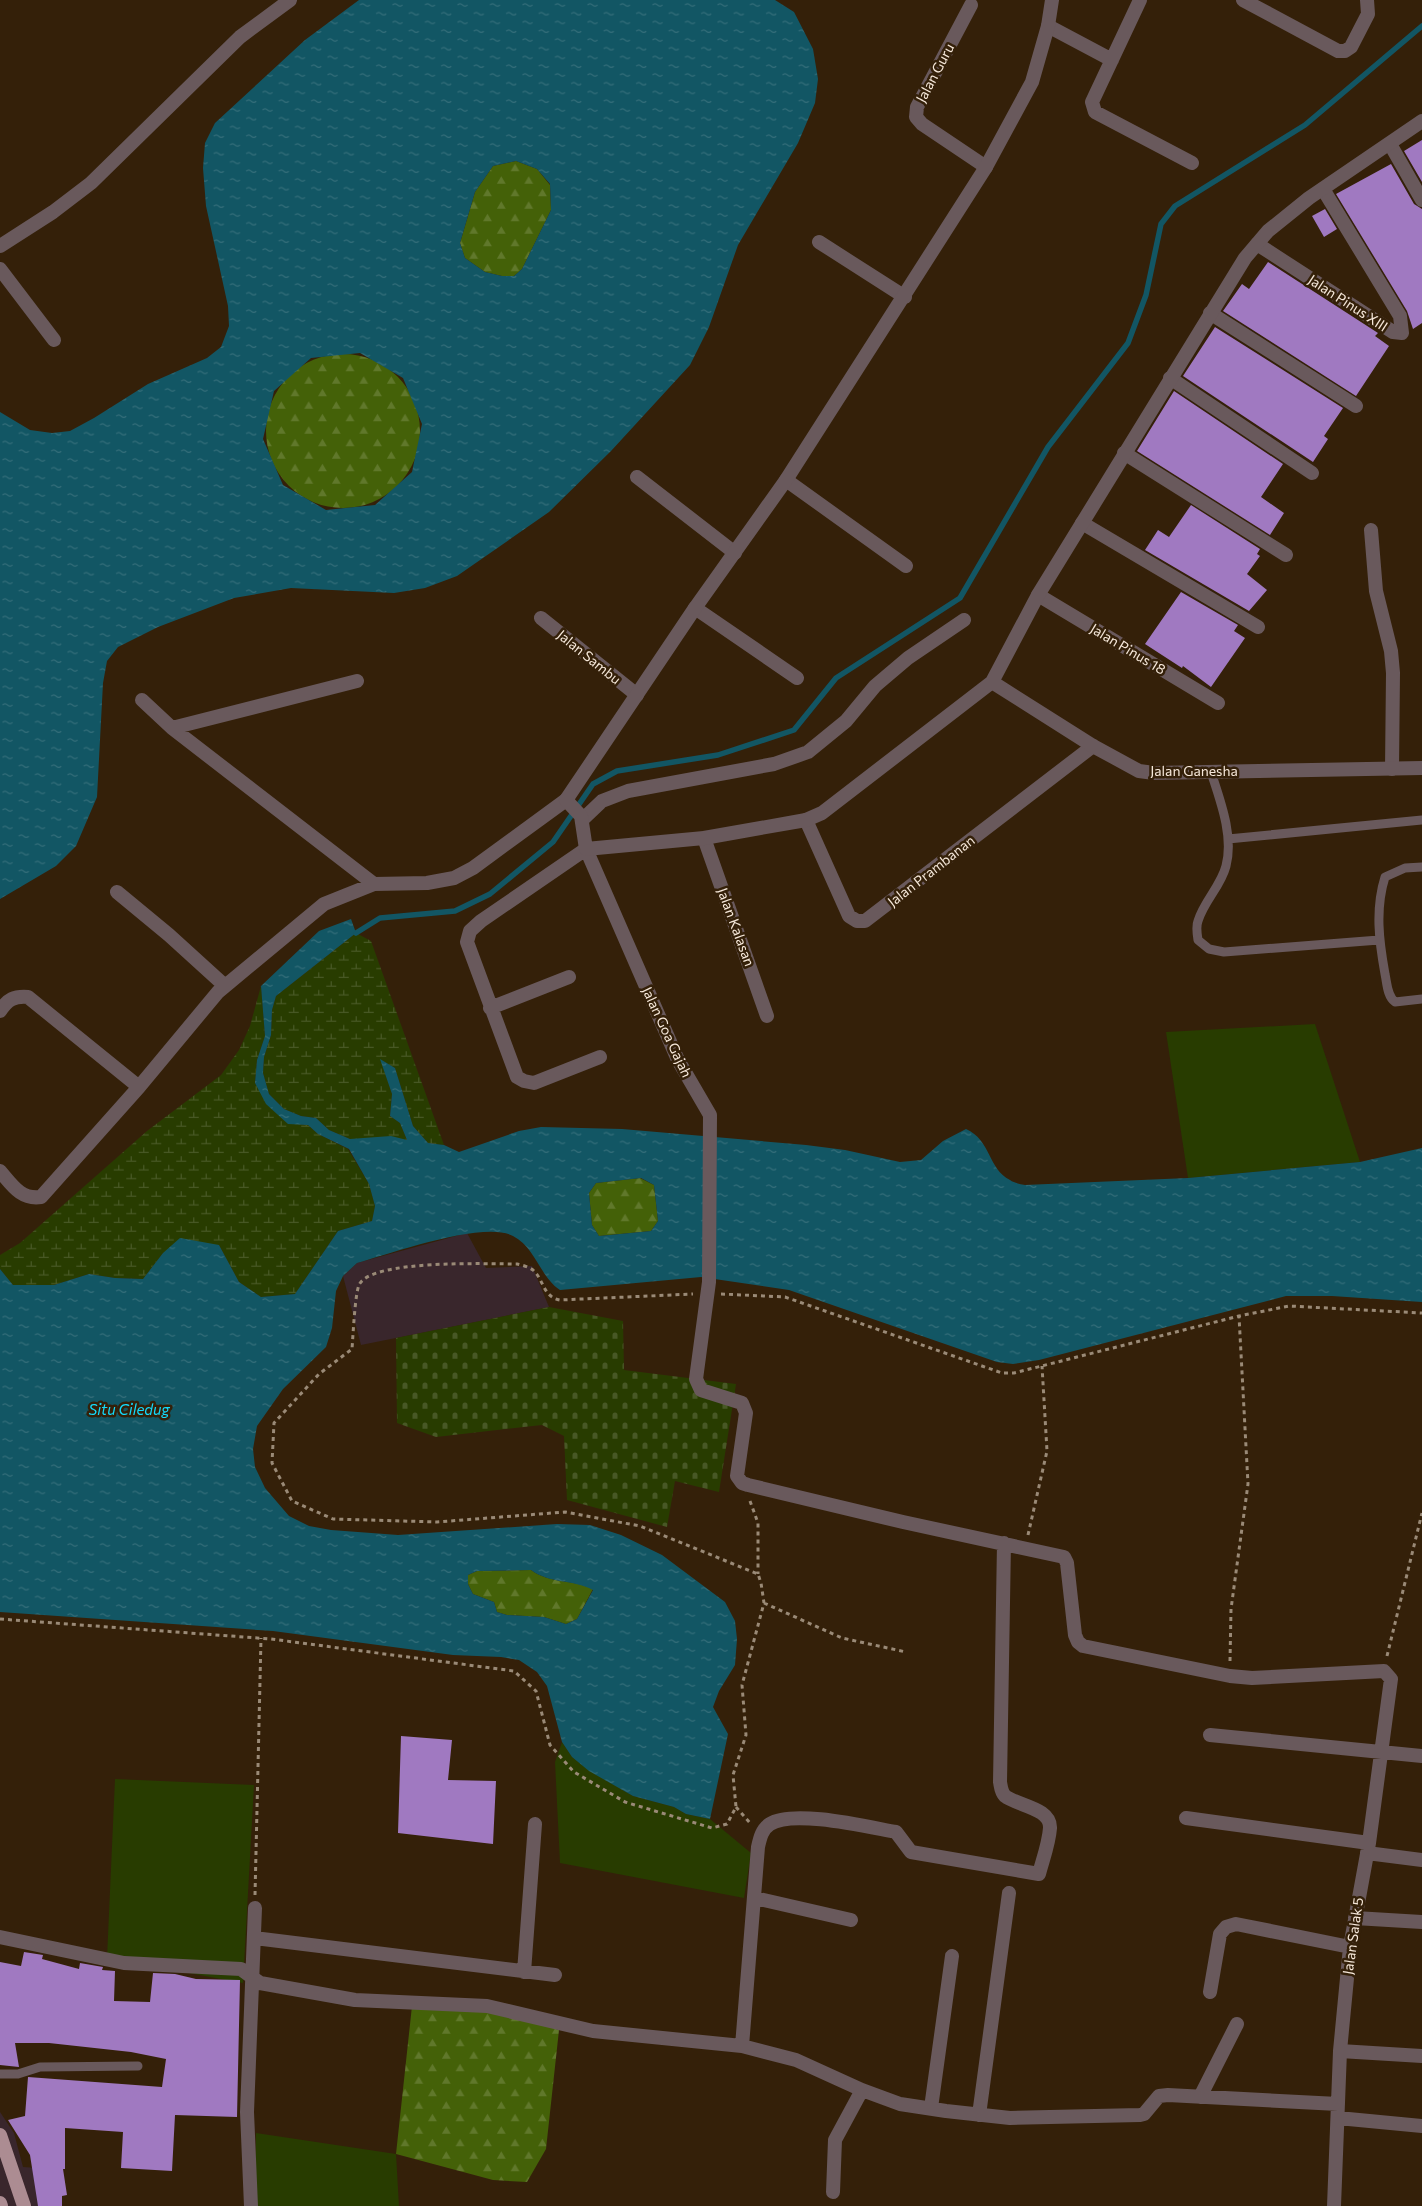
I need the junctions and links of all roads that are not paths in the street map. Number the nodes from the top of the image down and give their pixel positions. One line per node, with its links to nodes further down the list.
1 (290, 0): 17 (street)
2 (1052, 0): 7 (street)
3 (1140, 0): 8 (street)
4 (1243, 0): 5 (street)
5 (1367, 0)
6 (971, 6): 12 (street, Jalan Guru)
7 (1048, 26): 8 (street); 12 (street)
8 (1112, 60): 11 (street)
9 (1422, 121): 10 (street)
10 (1390, 144): 13 (street); 14 (street)
11 (1192, 163)
12 (986, 167): 19 (street)
13 (1323, 189): 16 (street); 16 (street, Jalan Pinus XIII)
14 (1422, 200)
15 (819, 242): 19 (street)
16 (1257, 244): 20 (street)
17 (0, 246)
18 (0, 269): 21 (street)
19 (905, 297): 27 (street)
20 (1210, 313): 22 (street); 23 (street)
21 (54, 340)
22 (1170, 378): 24 (street); 25 (street)
23 (1356, 406)
24 (1124, 453): 28 (street); 31 (street)
25 (1312, 473)
26 (637, 477): 30 (street)
27 (786, 480): 30 (street); 32 (street)
28 (1082, 523): 33 (street); 37 (street)
29 (1371, 530): 47 (street)
30 (735, 553): 34 (street)
31 (1286, 555)
32 (906, 566)
33 (1038, 595): 40 (street); 43 (street, Jalan Pinus 18)
34 (695, 608): 38 (street); 41 (street)
35 (542, 618): 41 (street, Jalan Sambu)
36 (964, 620): 50 (street)
37 (1258, 627)
38 (797, 678)
39 (357, 681): 44 (street)
40 (992, 682): 45 (street, Jalan Ganesha); 51 (street)
41 (637, 695): 49 (street)
42 (142, 700): 44 (street)
43 (1218, 702)
44 (172, 728): 57 (street)
45 (1093, 746): 48 (street, Jalan Ganesha); 51 (street, Jalan Prambanan)
46 (1422, 768): 47 (street, Jalan Ganesha)
47 (1392, 769): 48 (street, Jalan Ganesha)
48 (1211, 772): 54 (lane)
49 (569, 802): 50 (street); 57 (street)
50 (582, 818): 55 (street, Jalan Goa Gajah)
51 (806, 820): 53 (street)
52 (1422, 820): 54 (lane)
53 (704, 838): 55 (street); 65 (street, Jalan Kalasan)
54 (1228, 839): 59 (lane)
55 (586, 849): 63 (street); 69 (street, Jalan Goa Gajah)
56 (1422, 867): 59 (lane)
57 (374, 884): 61 (street)
58 (117, 892): 61 (street)
59 (1379, 940): 62 (lane)
60 (569, 977): 63 (street)
61 (224, 986): 67 (street)
62 (1422, 999)
63 (490, 1008): 66 (street)
64 (0, 1011): 67 (street)
65 (767, 1016)
66 (600, 1057)
67 (139, 1087): 68 (street)
68 (0, 1171)
69 (1004, 1543): 71 (street, Jalan Salak 5); 78 (street)
70 (1210, 1735): 71 (street)
71 (1380, 1751): 72 (street); 75 (street, Jalan Salak 5)
72 (1422, 1756)
73 (1186, 1818): 75 (street)
74 (535, 1824): 87 (street)
75 (1368, 1848): 76 (street); 80 (street, Jalan Salak 5)
76 (1422, 1860)
77 (1009, 1893): 101 (street)
78 (755, 1898): 81 (street); 92 (street)
79 (255, 1908): 84 (street)
80 (1355, 1918): 82 (street); 85 (street, Jalan Salak 5)
81 (851, 1920)
82 (1422, 1922)
83 (0, 1937): 89 (street)
84 (254, 1938): 87 (street); 89 (street)
85 (1350, 1946): 90 (street); 93 (street, Jalan Salak 5)
86 (952, 1956): 99 (street)
87 (524, 1972): 88 (street)
88 (555, 1975)
89 (253, 1978): 92 (street); 106 (street)
90 (1210, 1992)
91 (1238, 2024): 98 (street)
92 (742, 2046): 97 (street)
93 (1340, 2051): 94 (street); 100 (street, Jalan Salak 5)
94 (1422, 2056)
95 (138, 2066): 96 (lane)
96 (0, 2074)
97 (862, 2090): 99 (street); 104 (street)
98 (1200, 2097): 100 (street); 101 (street)
99 (931, 2108): 101 (street)
100 (1338, 2111): 102 (street); 107 (street, Jalan Salak 5)
101 (979, 2115)
102 (1422, 2126)
103 (0, 2135): 105 (main road)
104 (833, 2192)
105 (24, 2206)
106 (251, 2206)
107 (1334, 2206)

